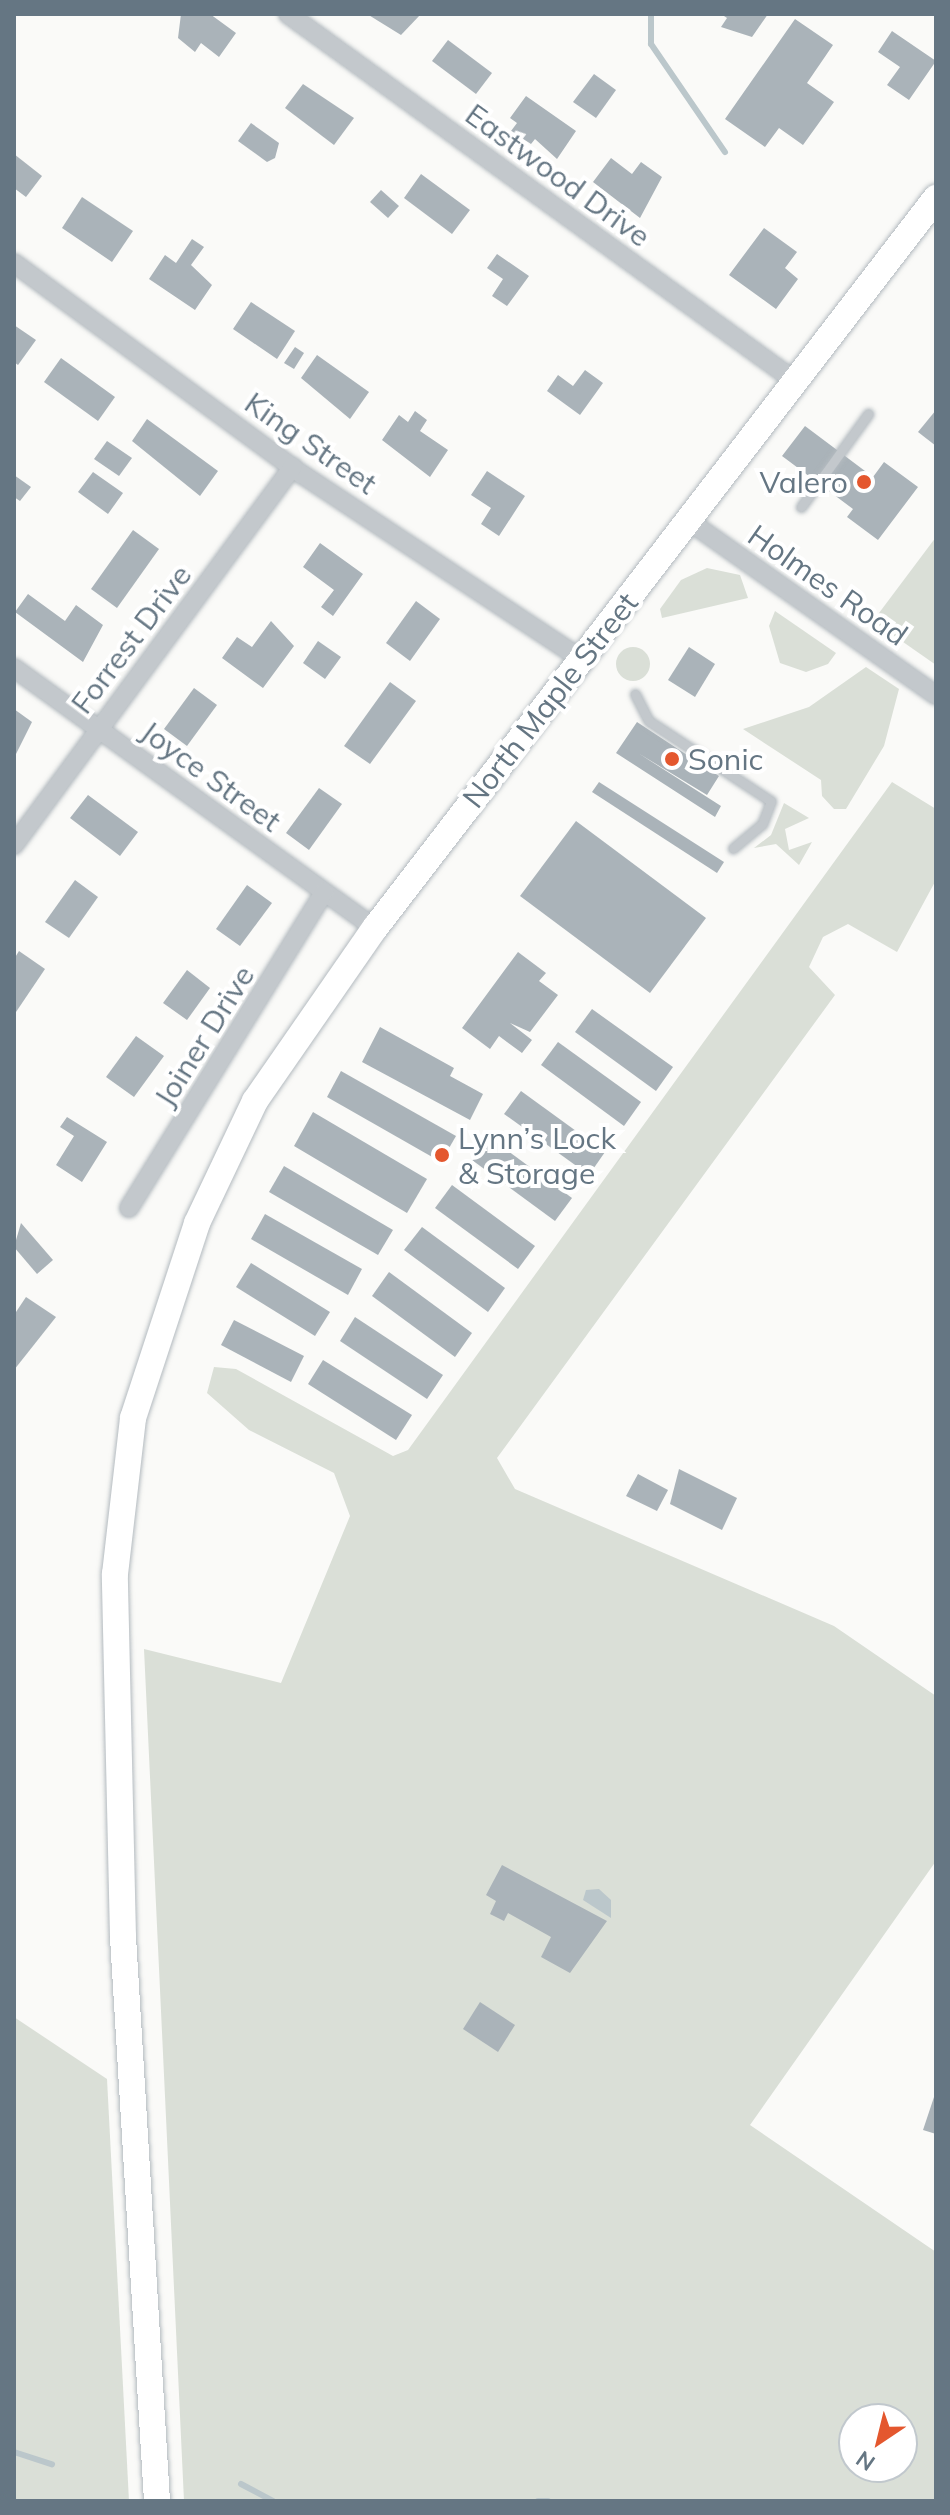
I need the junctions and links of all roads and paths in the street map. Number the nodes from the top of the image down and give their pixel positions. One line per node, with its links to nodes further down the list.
1 (297, 17): 4 (street, Eastwood Drive)
2 (936, 198): 4 (main road, North Maple Street)
3 (14, 263): 6 (street, King Street)
4 (795, 381): 8 (main road, North Maple Street)
5 (868, 414): 7 (lane)
6 (293, 467): 9 (street, King Street); 13 (street, Forrest Drive)
7 (801, 507)
8 (689, 521): 9 (main road, North Maple Street); 12 (street, Holmes Road)
9 (582, 660): 17 (main road, North Maple Street)
10 (14, 668): 13 (street, Joyce Street)
11 (635, 694): 15 (lane)
12 (936, 695)
13 (99, 728): 14 (street, Forrest Drive); 16 (street, Joyce Street)
14 (14, 845)
15 (733, 848)
16 (324, 892): 17 (street, Joyce Street); 18 (street, Joiner Drive)
17 (375, 928): 19 (main road, North Maple Street)
18 (129, 1208)
19 (157, 2501)

